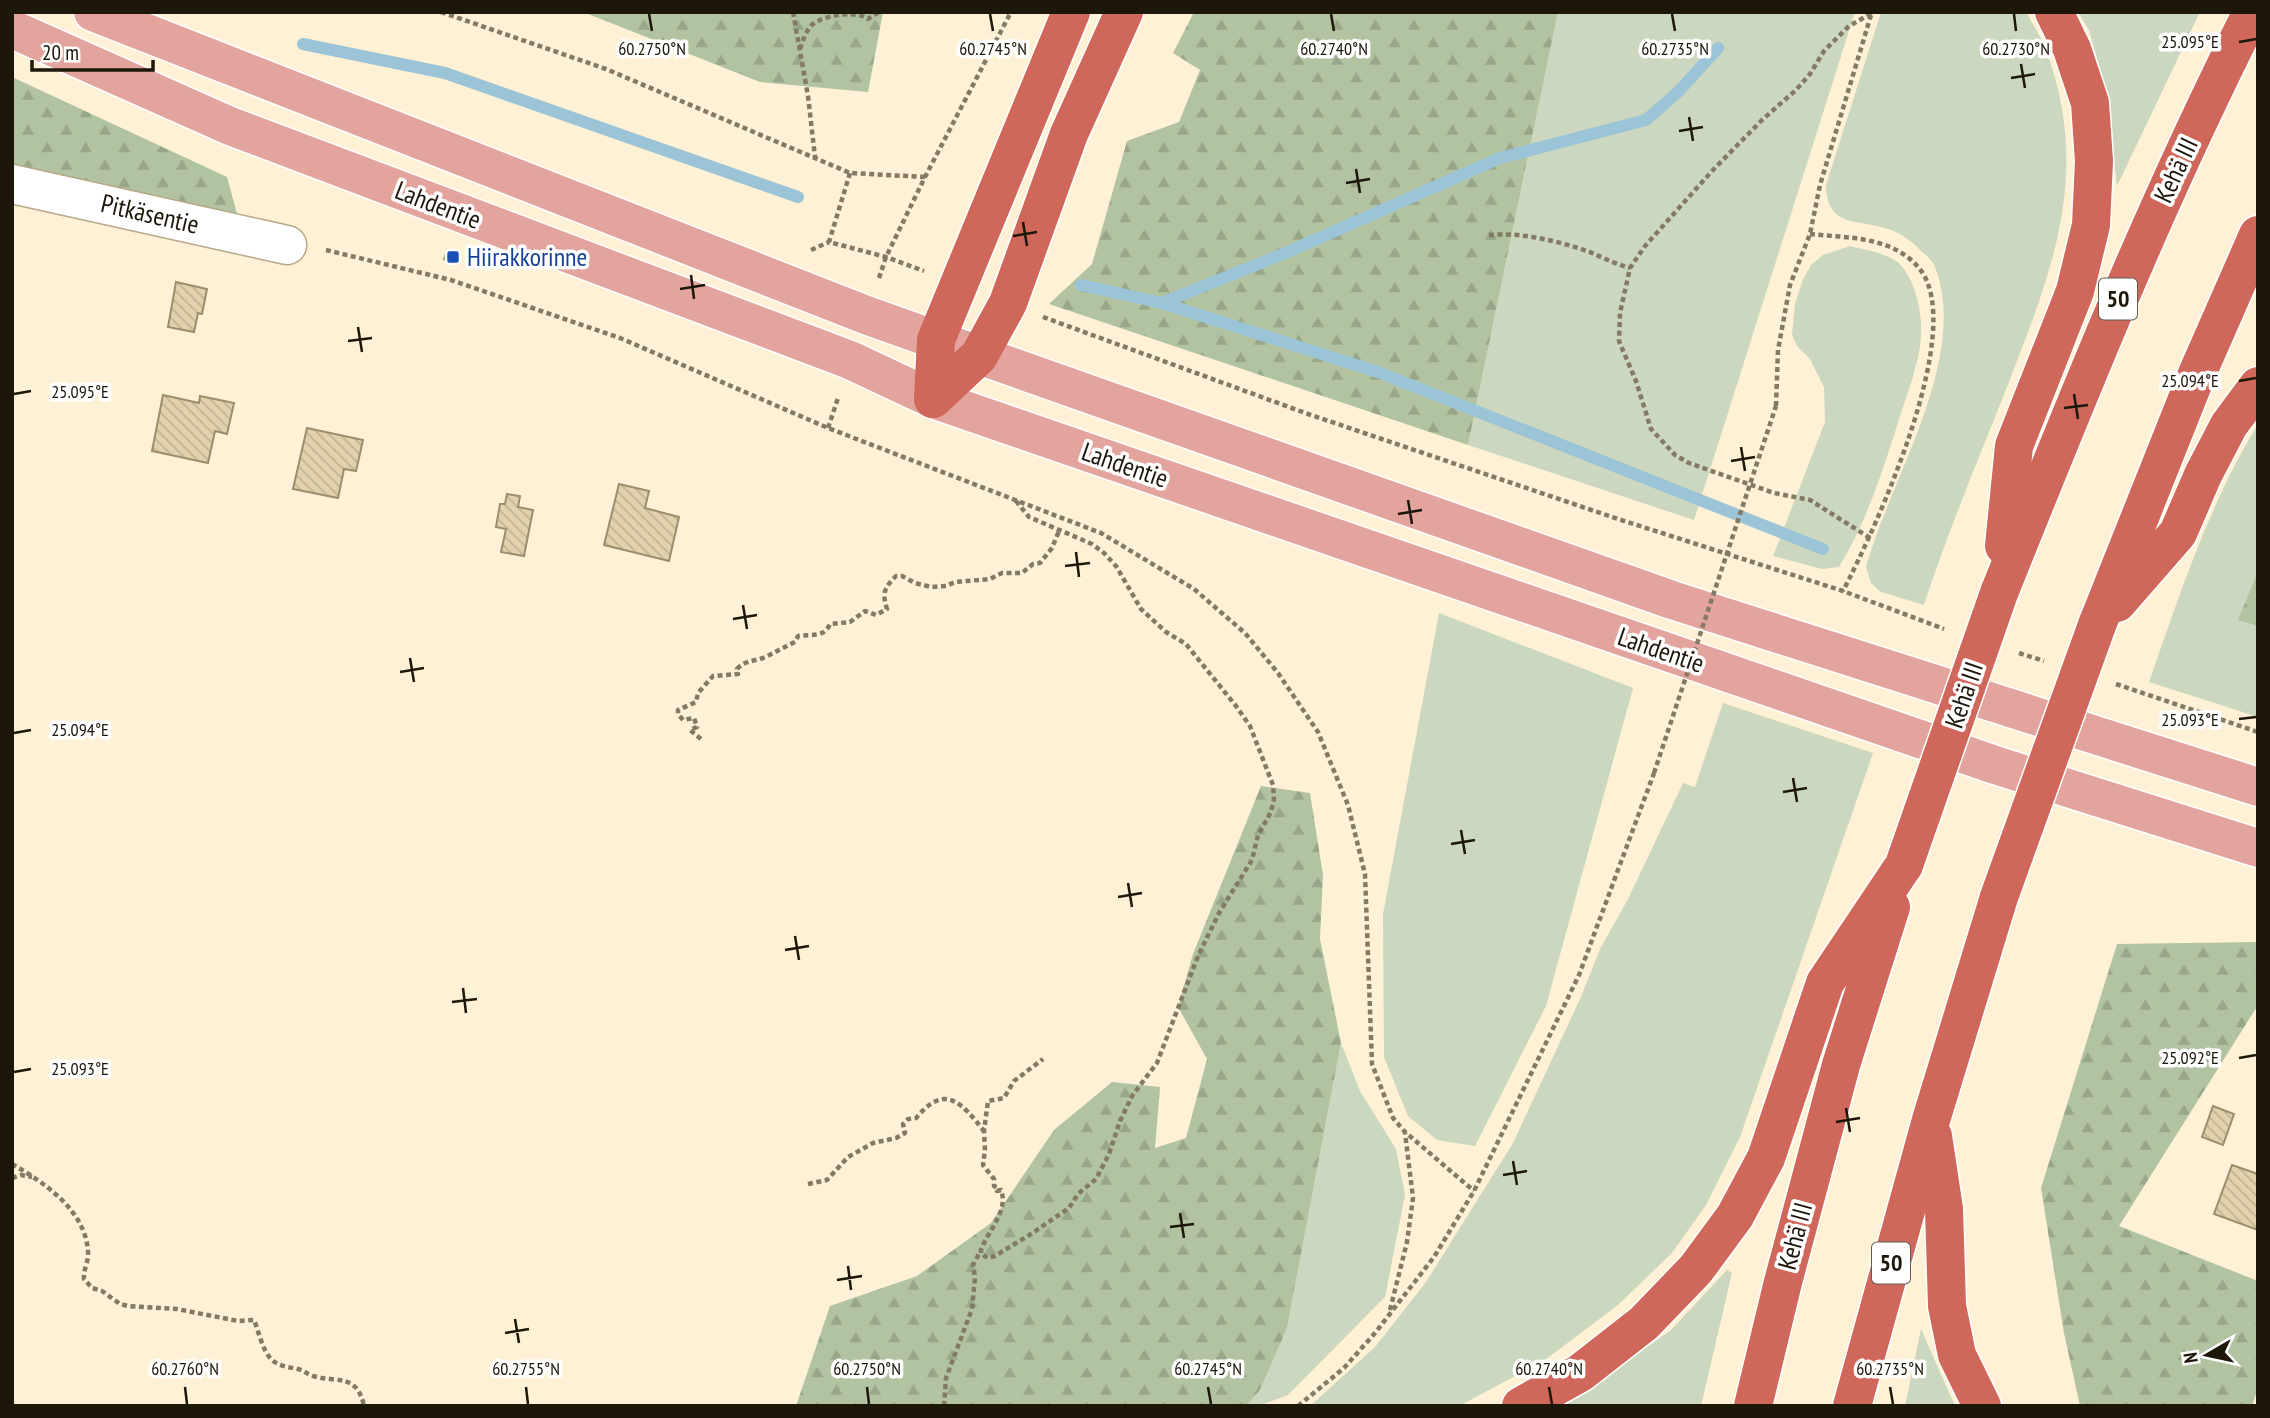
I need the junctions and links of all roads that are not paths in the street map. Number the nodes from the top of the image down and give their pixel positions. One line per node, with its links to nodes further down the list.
1 (93, 12): 10 (main road, Lahdentie)
2 (1071, 12): 10 (highway)
3 (1124, 12): 11 (highway)
4 (2054, 12): 14 (highway)
5 (2252, 12): 14 (highway, Kehä III / 50)
6 (12, 29): 13 (main road, Lahdentie)
7 (12, 184): 9 (street, Pitkäsentie)
8 (2258, 235): 15 (highway, 50)
9 (287, 245)
10 (936, 340): 11 (main road, Lahdentie); 13 (highway)
11 (979, 356): 13 (highway); 16 (main road, Lahdentie)
12 (2258, 386): 15 (highway)
13 (933, 399): 17 (main road, Lahdentie)
14 (2000, 593): 18 (highway, Kehä III / 50, bridge)
15 (2097, 625): 19 (highway, 50, bridge)
16 (2258, 787)
17 (2258, 848)
18 (1904, 864): 20 (highway); 21 (highway, Kehä III / 50)
19 (1931, 1120): 22 (highway, 50); 23 (highway)
20 (1521, 1406)
21 (1753, 1406)
22 (1852, 1406)
23 (1982, 1406)

